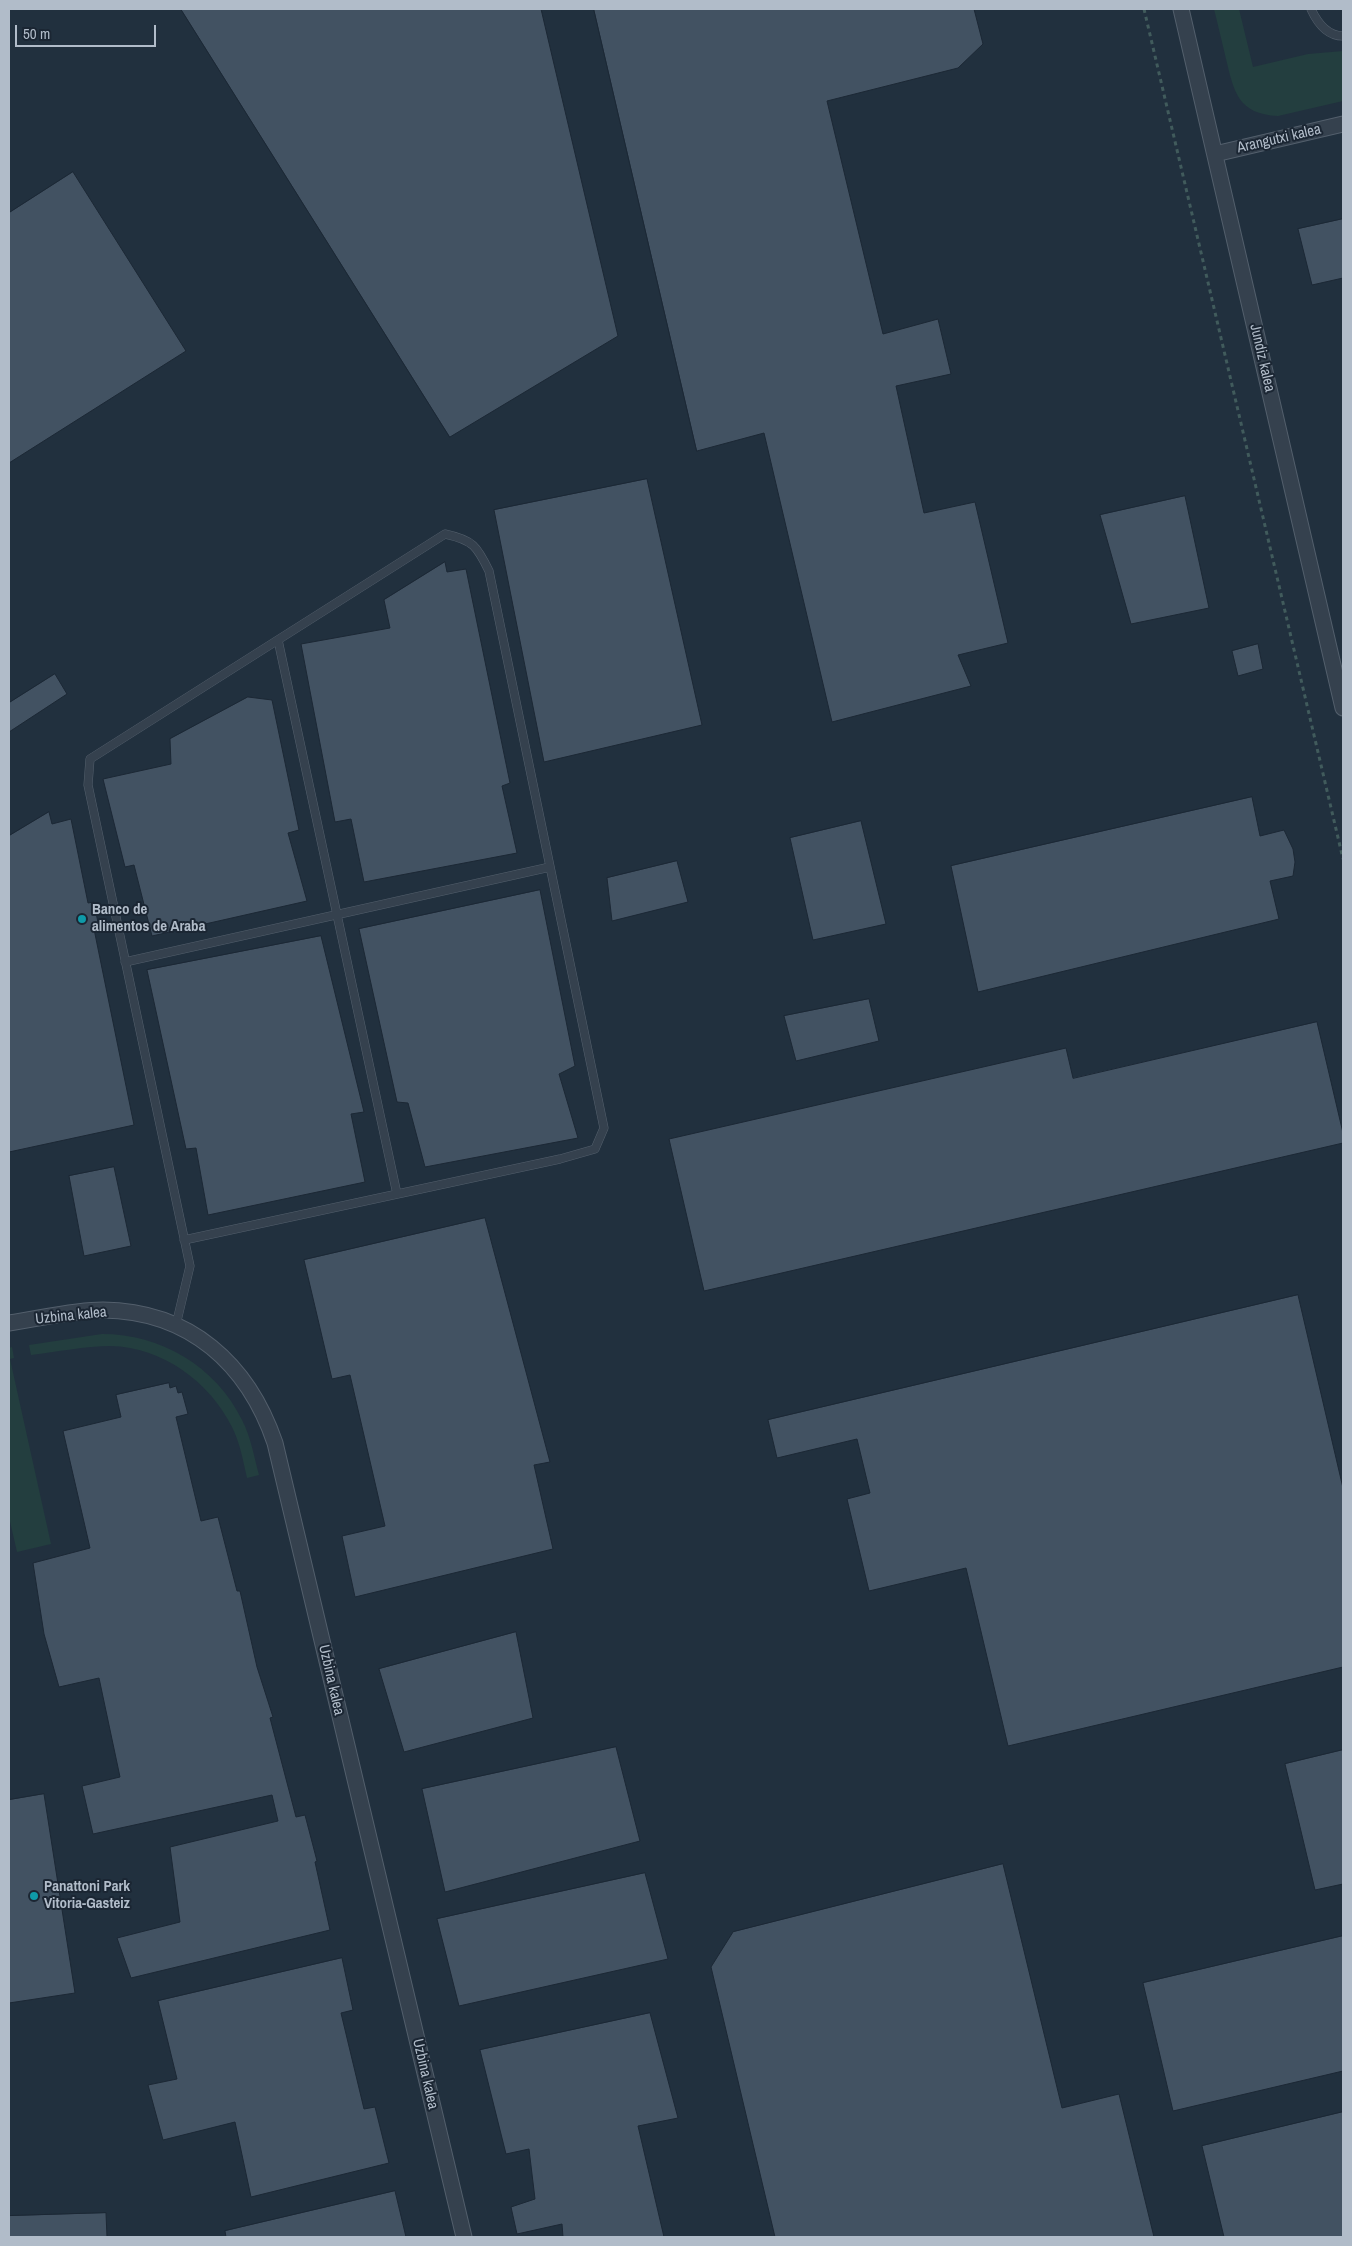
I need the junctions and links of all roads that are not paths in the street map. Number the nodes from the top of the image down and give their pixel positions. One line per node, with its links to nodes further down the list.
1 (1181, 9): 5 (street, Jundiz kalea)
2 (1310, 9): 3 (lane)
3 (1343, 36)
4 (1343, 124): 5 (street, Arangutxi kalea)
5 (1214, 154): 7 (street, Jundiz kalea)
6 (278, 640): 8 (lane); 9 (lane); 10 (lane)
7 (1343, 708)
8 (550, 867): 9 (lane); 11 (lane)
9 (336, 914): 10 (lane); 11 (lane)
10 (125, 962): 12 (lane)
11 (397, 1194): 12 (lane)
12 (184, 1240): 14 (lane)
13 (9, 1323): 14 (street, Uzbina kalea)
14 (176, 1325): 15 (street, Uzbina kalea)
15 (464, 2237)

